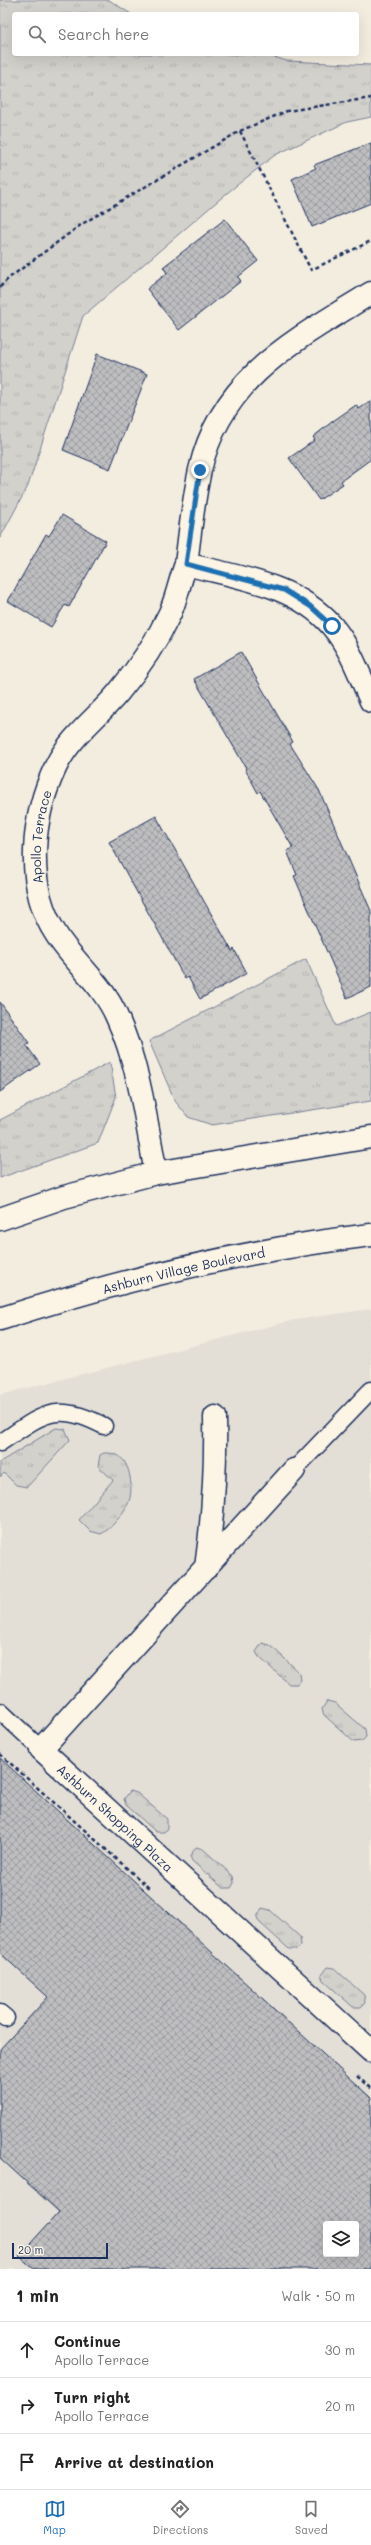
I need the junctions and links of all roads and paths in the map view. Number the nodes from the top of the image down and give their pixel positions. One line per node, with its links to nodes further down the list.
1 (371, 98): 2 (path)
2 (240, 131): 3 (path); 4 (path)
3 (371, 241)
4 (0, 287)
5 (371, 293): 6 (street, Apollo Terrace)
6 (186, 564): 7 (street); 9 (street, Apollo Terrace)
7 (371, 701)
8 (371, 1137): 9 (street)
9 (156, 1173): 10 (street)
10 (0, 1219)
11 (371, 1235): 12 (street, Ashburn Village Boulevard)
12 (0, 1320)
13 (370, 1393): 17 (lane)
14 (215, 1417): 18 (street)
15 (104, 1426): 16 (lane)
16 (0, 1443)
17 (294, 1470): 18 (street)
18 (206, 1568): 20 (street)
19 (0, 1711): 20 (lane)
20 (41, 1749): 21 (street, Ashburn Shopping Plaza)
21 (371, 2051)

